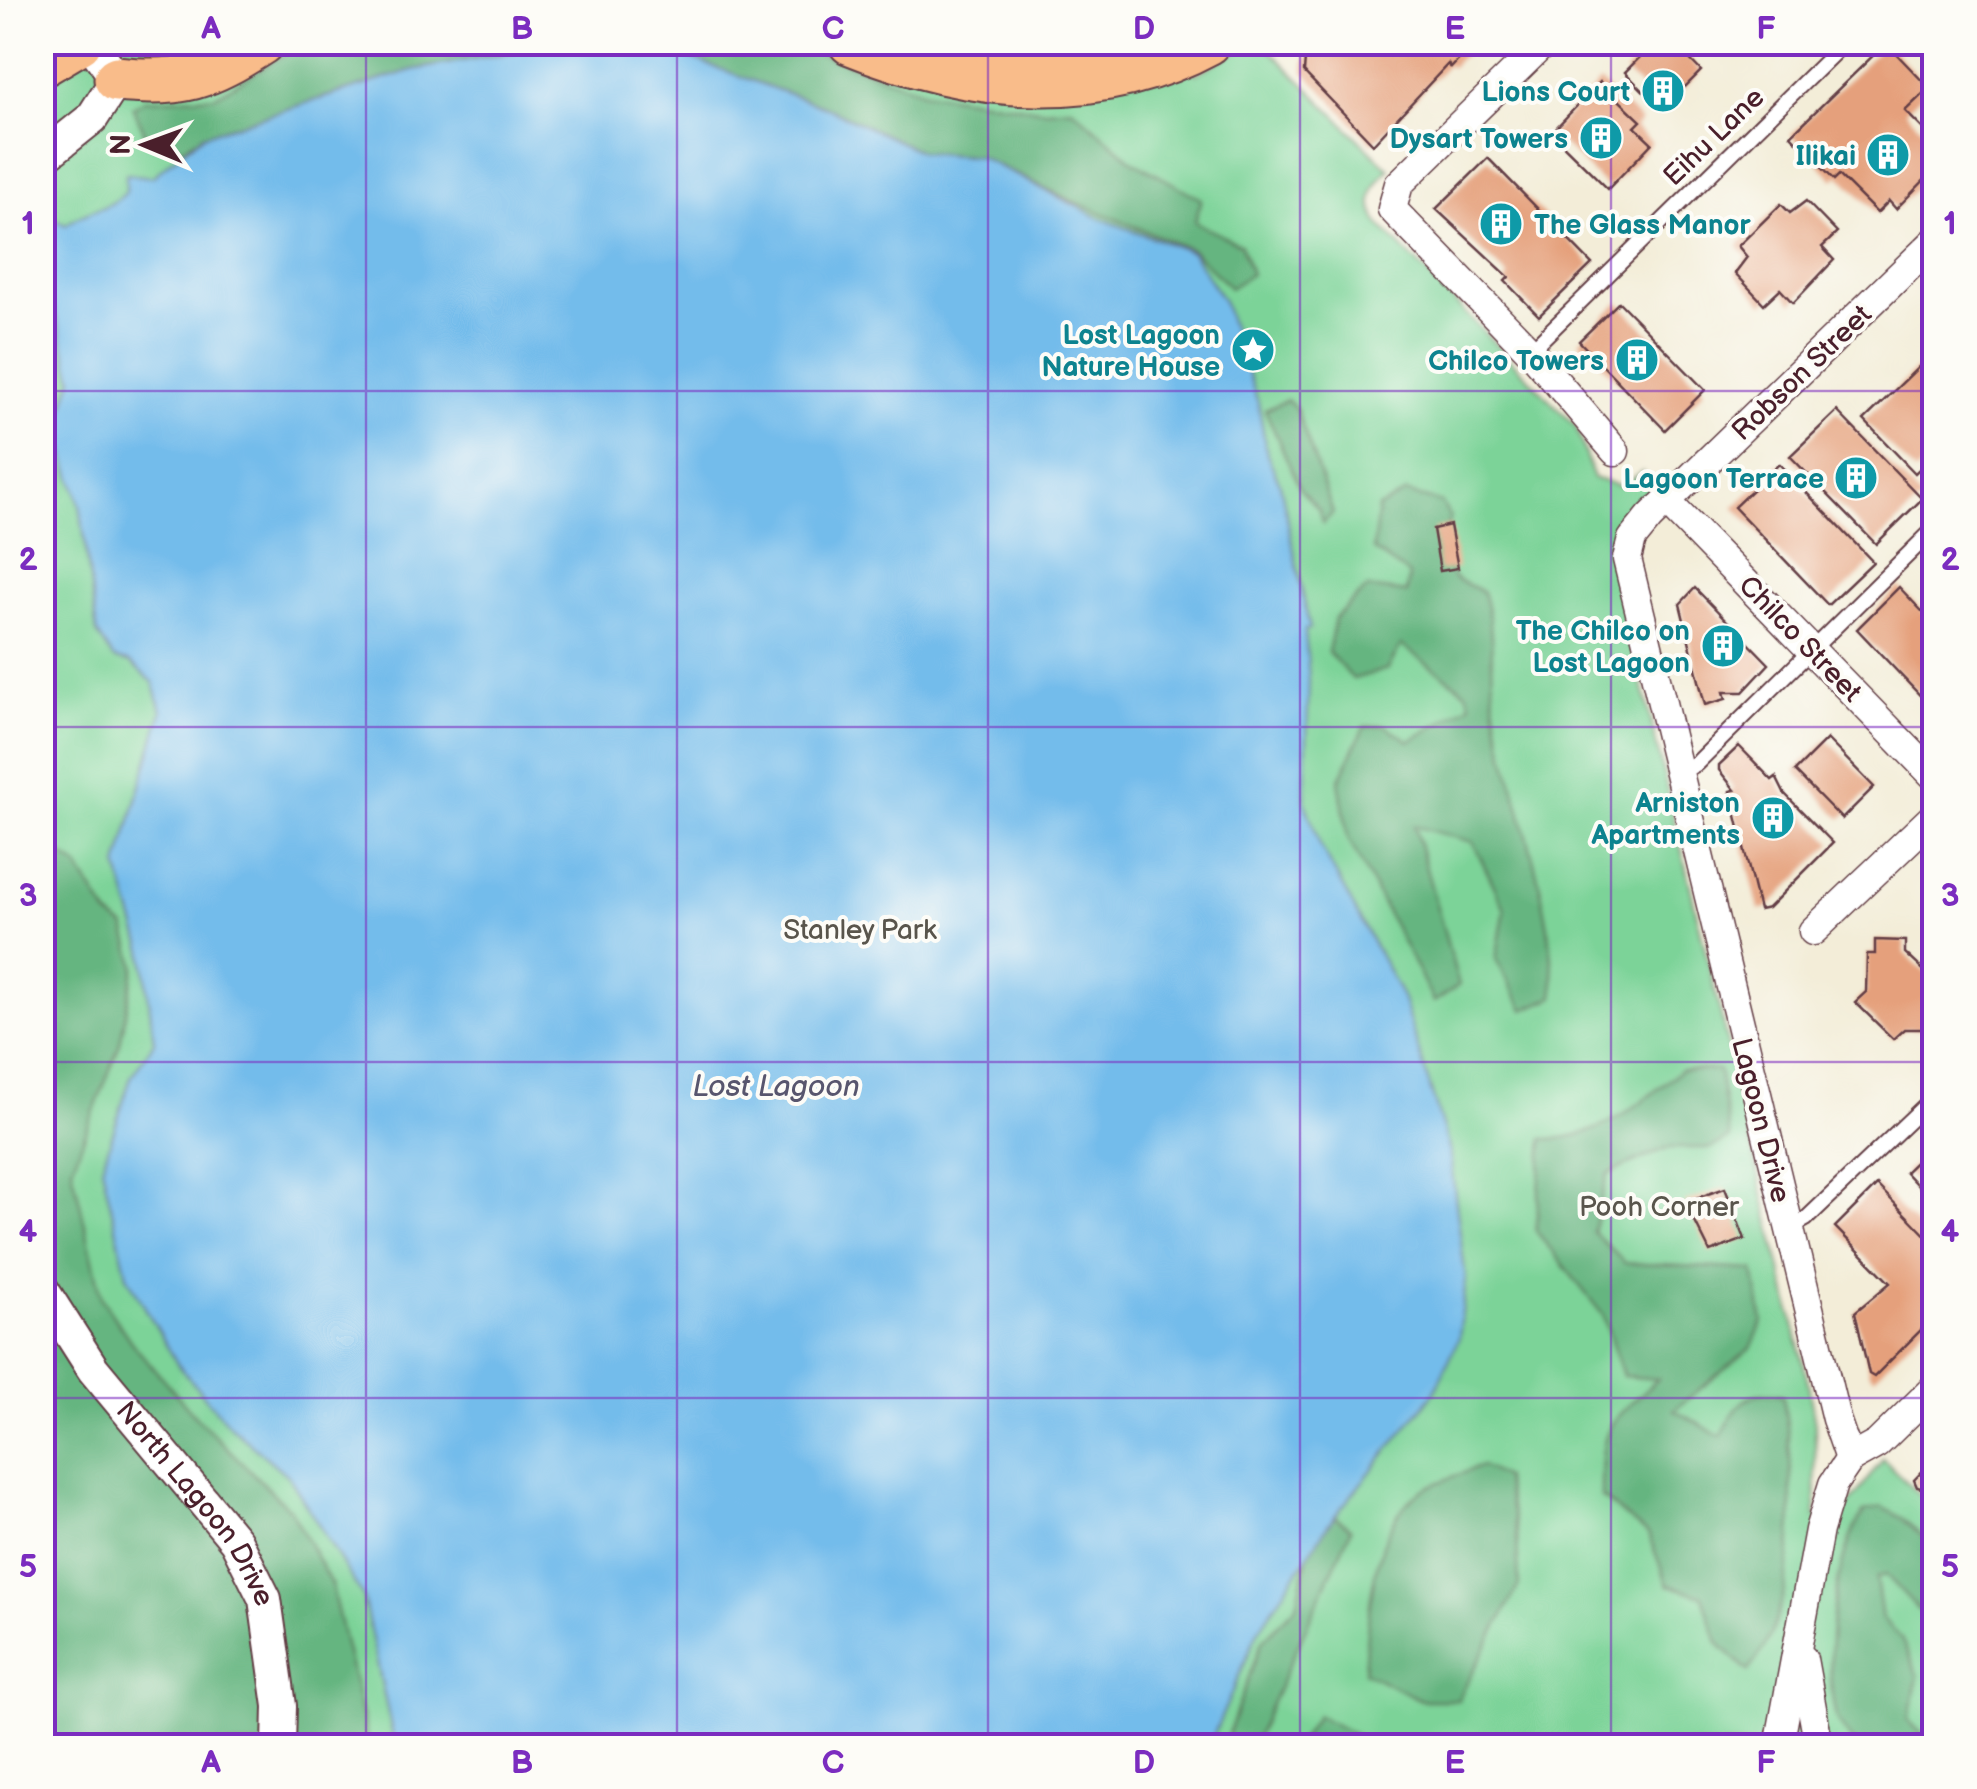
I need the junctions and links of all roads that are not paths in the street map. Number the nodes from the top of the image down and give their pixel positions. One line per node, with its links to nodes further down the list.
1 (79, 42): 10 (highway)
2 (90, 42): 11 (street)
3 (262, 42): 11 (highway)
4 (851, 42): 9 (highway)
5 (1076, 42): 8 (highway)
6 (1545, 42): 14 (street)
7 (1845, 42): 14 (lane, Eihu Lane)
8 (992, 43)
9 (1195, 49)
10 (42, 64)
11 (117, 79): 12 (street)
12 (42, 158)
13 (1934, 242): 16 (street, Robson Street)
14 (1530, 351): 15 (street)
15 (1615, 451)
16 (1666, 501): 18 (street, Chilco Street); 19 (street, Lagoon Drive)
17 (1934, 529): 18 (lane)
18 (1813, 650): 19 (lane); 20 (street, Chilco Street)
19 (1679, 773): 24 (street, Lagoon Drive)
20 (1934, 776)
21 (1934, 816): 22 (street)
22 (1813, 931)
23 (1934, 1097): 24 (lane)
24 (1789, 1228): 27 (street, Lagoon Drive)
25 (42, 1289): 29 (street, North Lagoon Drive)
26 (1934, 1388): 27 (street)
27 (1850, 1459): 28 (street)
28 (1800, 1642): 30 (street); 31 (street)
29 (279, 1746)
30 (1779, 1746)
31 (1823, 1746)

